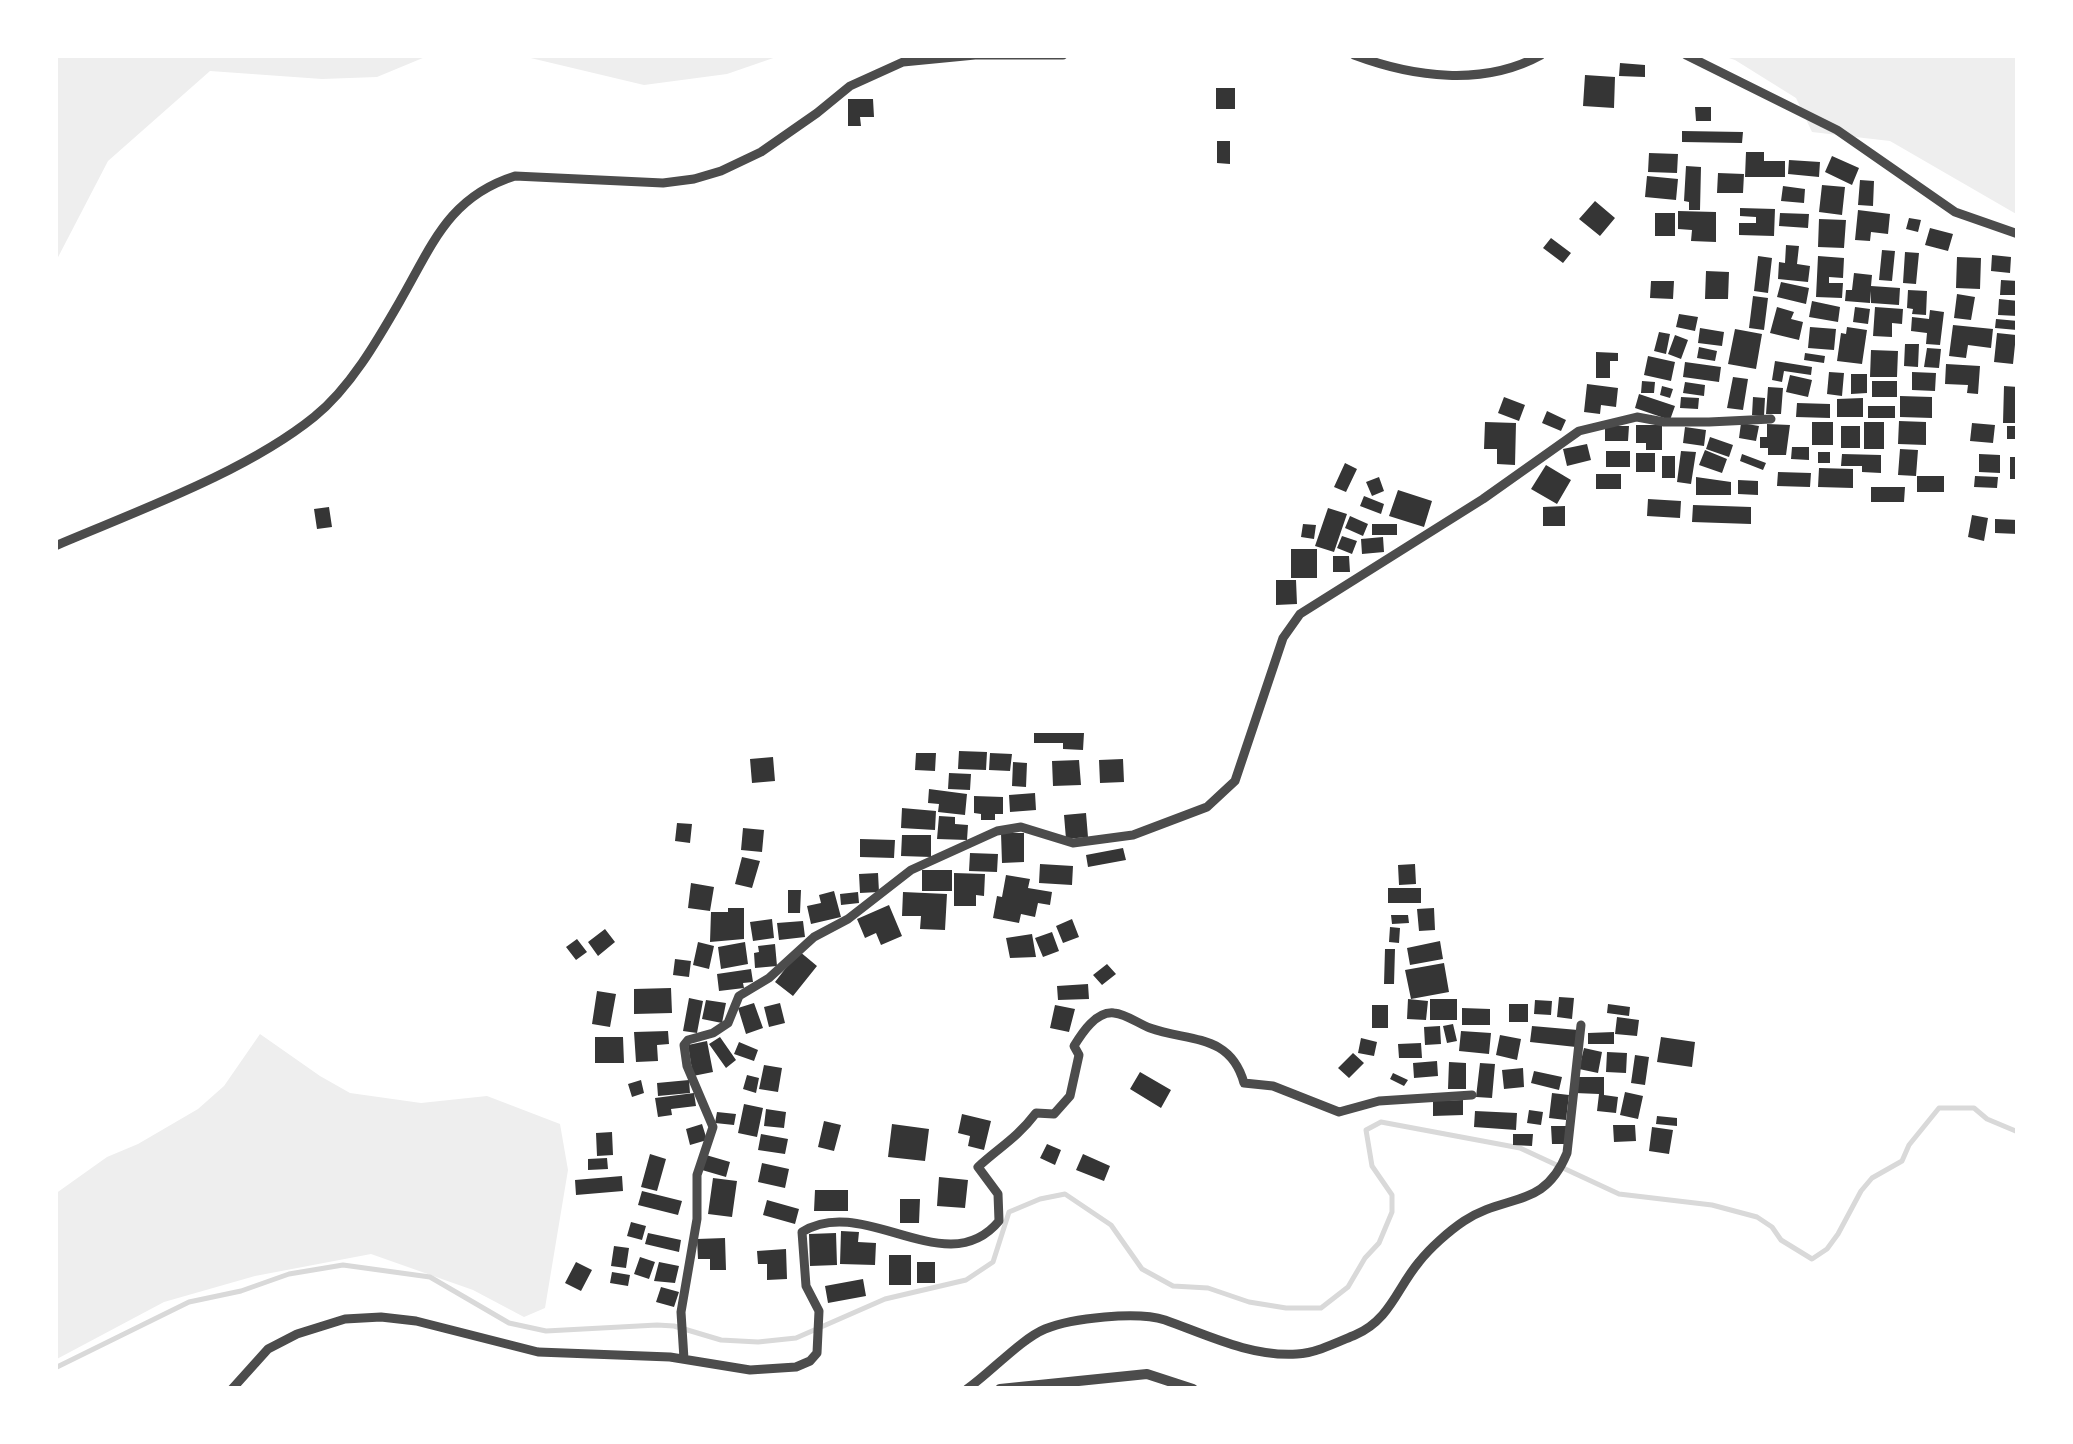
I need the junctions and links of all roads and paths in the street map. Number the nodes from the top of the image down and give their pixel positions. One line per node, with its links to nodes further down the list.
1 (1063, 55): 7 (street)
2 (1354, 55): 3 (street)
3 (1541, 55)
4 (1686, 55): 5 (street)
5 (2018, 234)
6 (1772, 420): 10 (street)
7 (55, 546)
8 (1581, 1025): 12 (street)
9 (1472, 1095): 10 (street)
10 (684, 1359): 11 (street)
11 (232, 1389)
12 (966, 1389)
13 (1000, 1389): 14 (street)
14 (1194, 1389)

